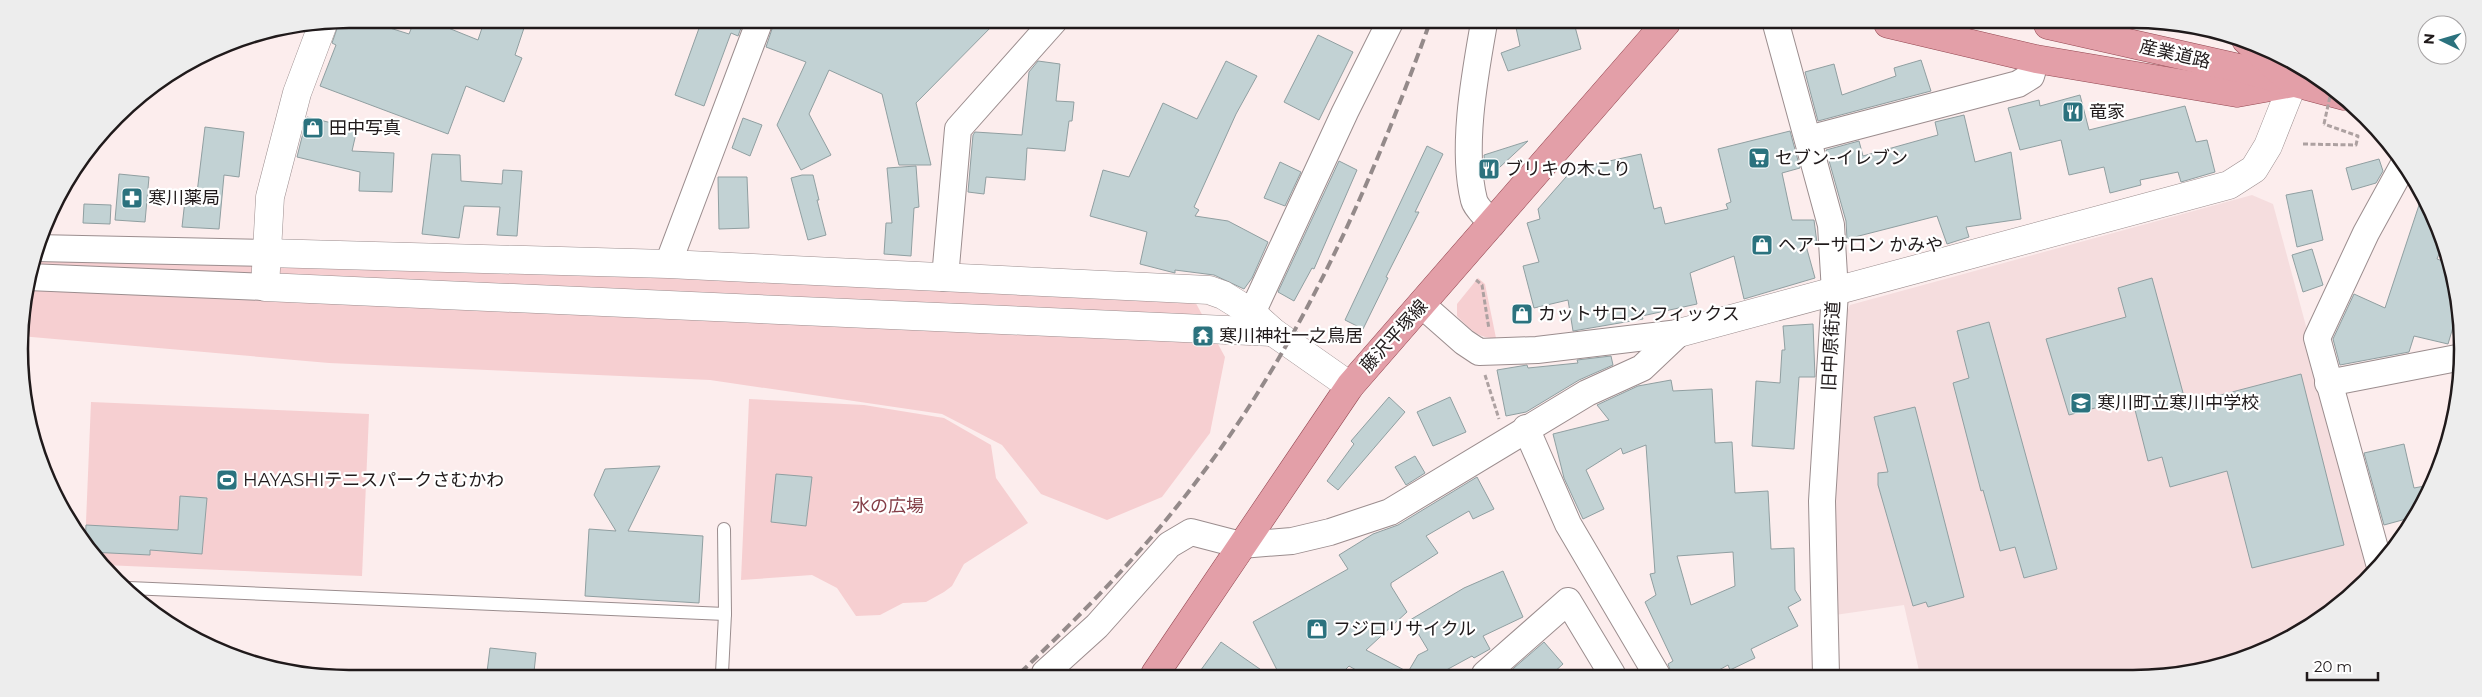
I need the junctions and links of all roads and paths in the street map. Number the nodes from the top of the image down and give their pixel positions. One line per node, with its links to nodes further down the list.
1 (757, 28): 21 (street)
2 (1048, 28): 23 (street)
3 (1387, 28): 29 (street)
4 (1483, 28): 18 (street)
5 (1662, 28): 18 (main road, 藤沢平塚線)
6 (1777, 28): 15 (street, 旧中原街道)
7 (1905, 28): 11 (main road)
8 (2065, 28): 12 (main road, 産業道路)
9 (321, 29): 20 (street)
10 (2263, 55): 12 (main road)
11 (2036, 59): 12 (main road); 15 (street)
12 (2293, 82): 13 (main road); 26 (street)
13 (2324, 91)
14 (2330, 95): 16 (path, bridge)
15 (1808, 139): 26 (street, 旧中原街道)
16 (2303, 144)
17 (2400, 171): 35 (street)
18 (1492, 224): 28 (main road, 藤沢平塚線)
19 (44, 248): 20 (street)
20 (267, 253): 21 (street); 25 (street)
21 (668, 264): 23 (street)
22 (36, 277): 25 (street)
23 (944, 278): 27 (street)
24 (1474, 278): 33 (path)
25 (265, 287): 30 (street)
26 (1835, 292): 32 (street); 50 (street, 旧中原街道)
27 (1223, 295): 29 (street); 30 (street)
28 (1422, 305): 33 (street); 36 (main road, 藤沢平塚線)
29 (1252, 313): 31 (street)
30 (1220, 329): 31 (street)
31 (1273, 332): 36 (street)
32 (1679, 333): 33 (street); 38 (street)
33 (1486, 352): 37 (path)
34 (2454, 359): 35 (street)
35 (2328, 383): 41 (street)
36 (1350, 386): 40 (main road, 藤沢平塚線)
37 (1501, 424)
38 (1526, 428): 40 (street); 49 (street)
39 (724, 529): 43 (lane)
40 (1241, 545): 45 (street); 46 (main road, 藤沢平塚線)
41 (2377, 558)
42 (135, 588): 43 (lane)
43 (724, 614): 44 (lane)
44 (722, 670)
45 (1047, 670)
46 (1158, 670)
47 (1490, 670): 48 (street)
48 (1610, 670)
49 (1655, 670)
50 (1826, 670)

